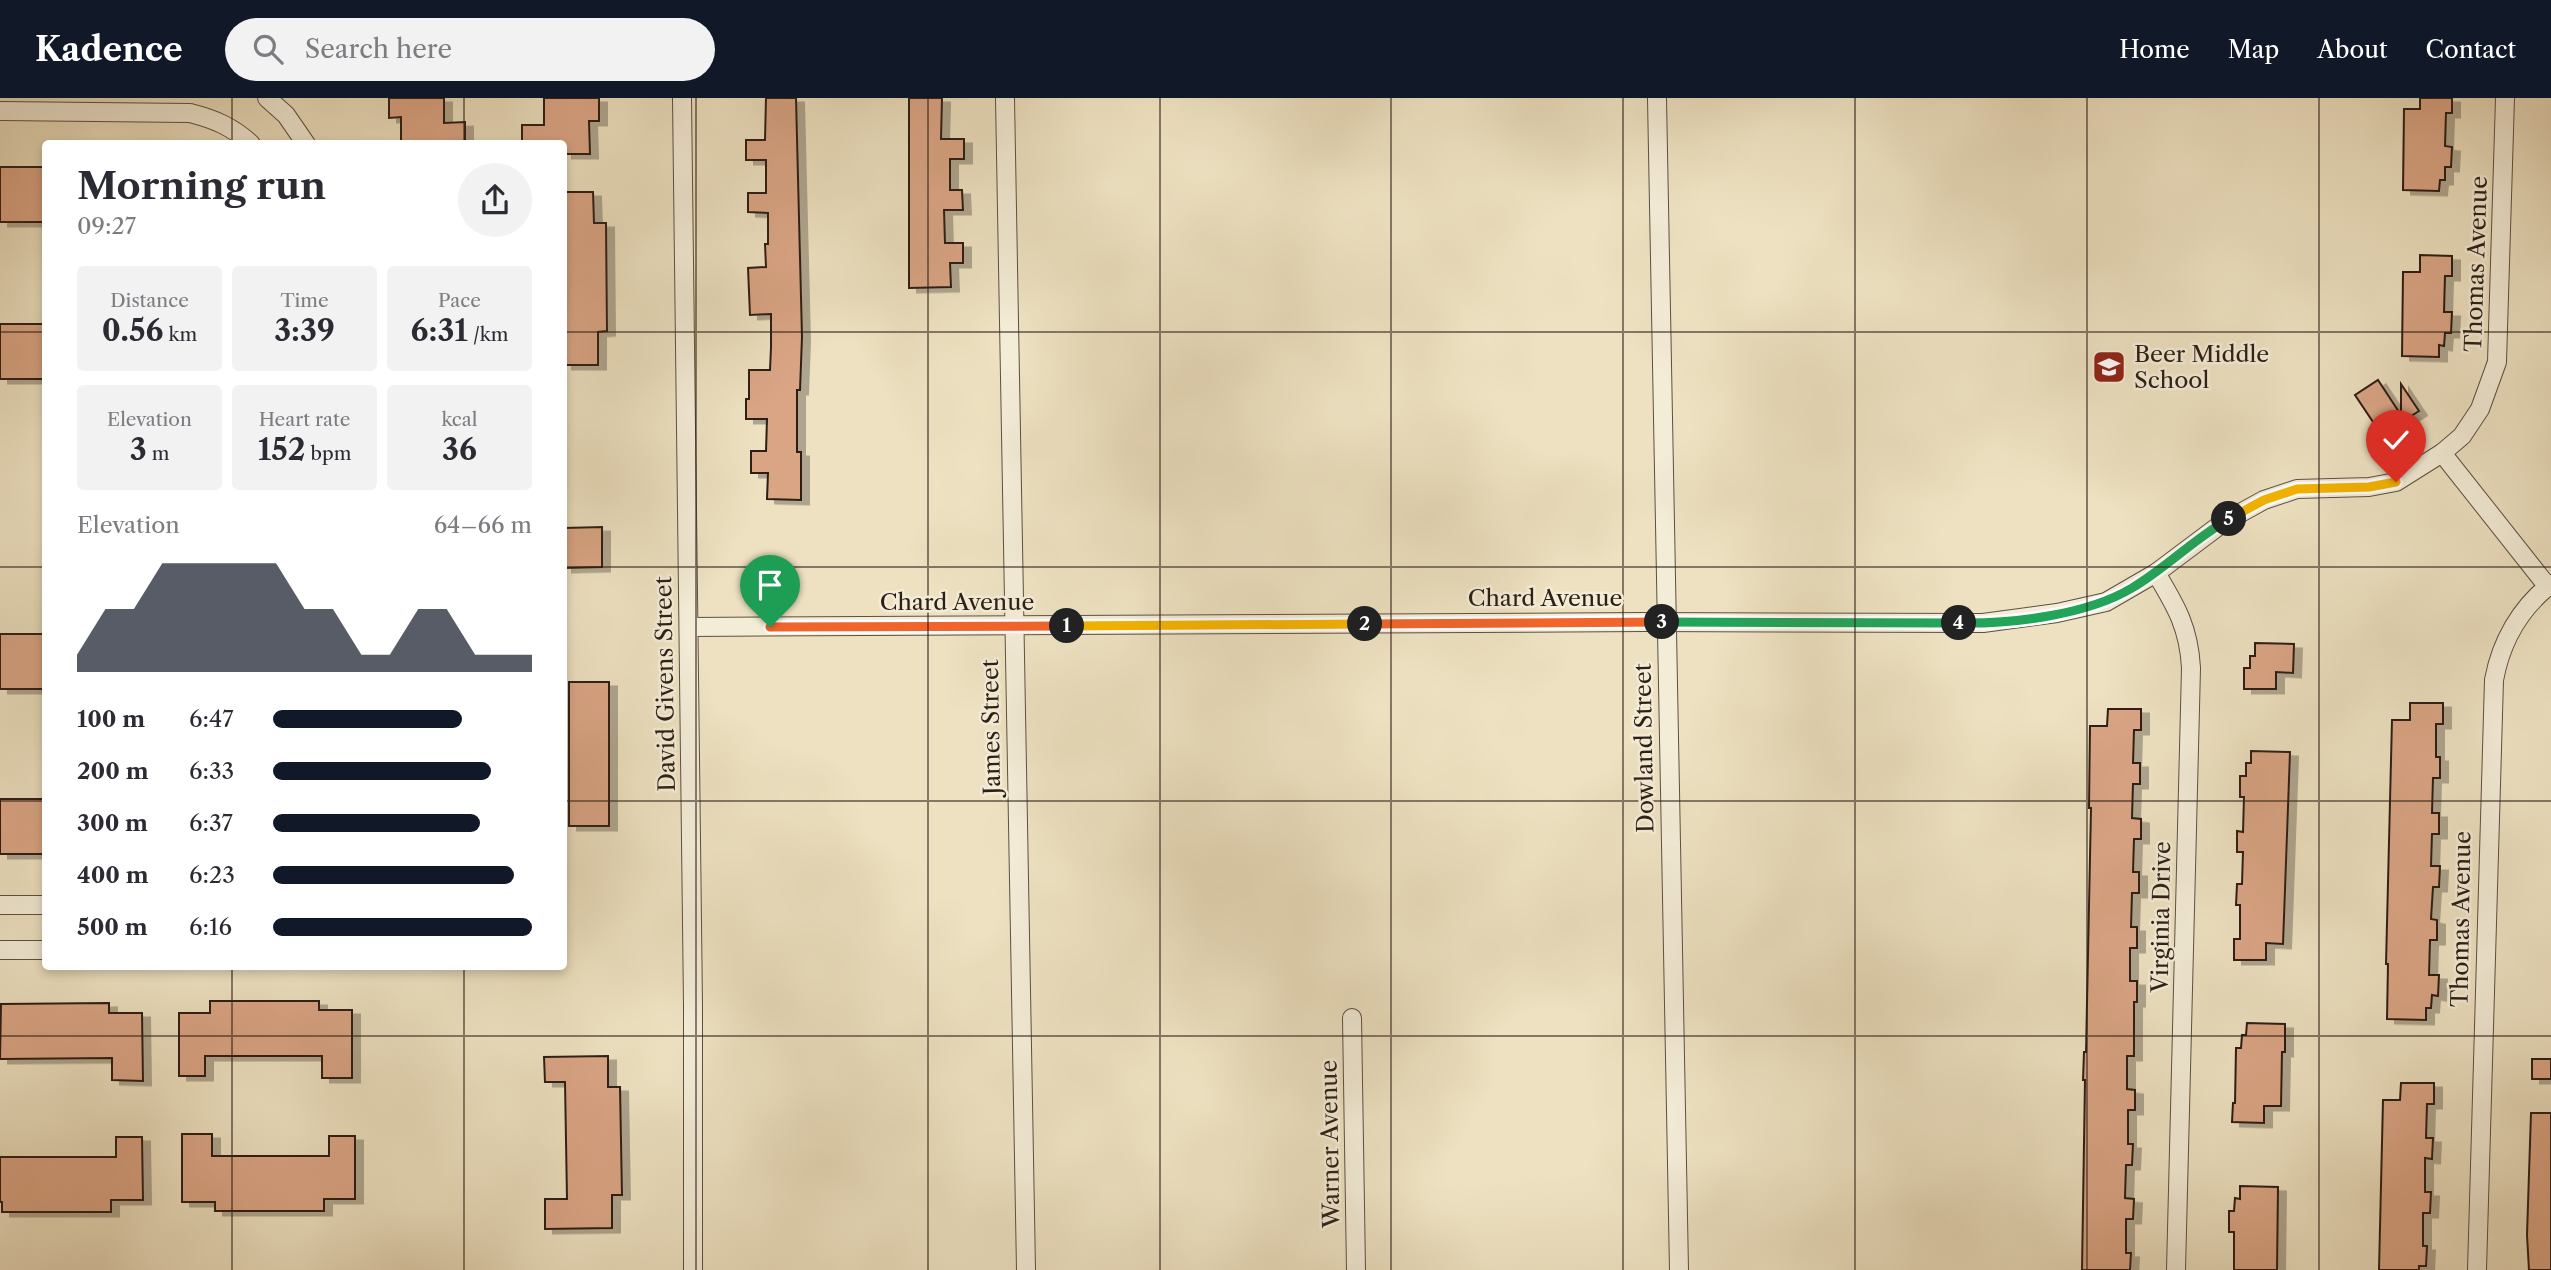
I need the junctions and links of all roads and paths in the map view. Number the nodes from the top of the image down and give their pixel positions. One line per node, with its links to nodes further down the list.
1 (267, 98): 8 (street)
2 (682, 98): 14 (street, David Givens Street)
3 (1005, 98): 13 (street, James Street)
4 (1657, 98): 12 (street, Dowland Street)
5 (2505, 98): 9 (street, Thomas Avenue)
6 (0, 111): 7 (street)
7 (246, 140)
8 (303, 140)
9 (2442, 453): 10 (street, Chard Avenue); 11 (street, Thomas Avenue)
10 (2156, 573): 12 (street, Chard Avenue); 24 (street, Virginia Drive)
11 (2549, 586): 25 (street, Thomas Avenue)
12 (1666, 622): 13 (street, Chard Avenue); 23 (street, Dowland Street)
13 (1013, 626): 14 (street, Chard Avenue); 21 (street, James Street)
14 (689, 627): 20 (street, David Givens Street)
15 (0, 905): 16 (street)
16 (42, 905)
17 (0, 950): 18 (street)
18 (42, 950)
19 (1352, 1018): 22 (street, Warner Avenue)
20 (693, 1270)
21 (1027, 1270)
22 (1356, 1270)
23 (1679, 1270)
24 (2176, 1270)
25 (2477, 1270)

